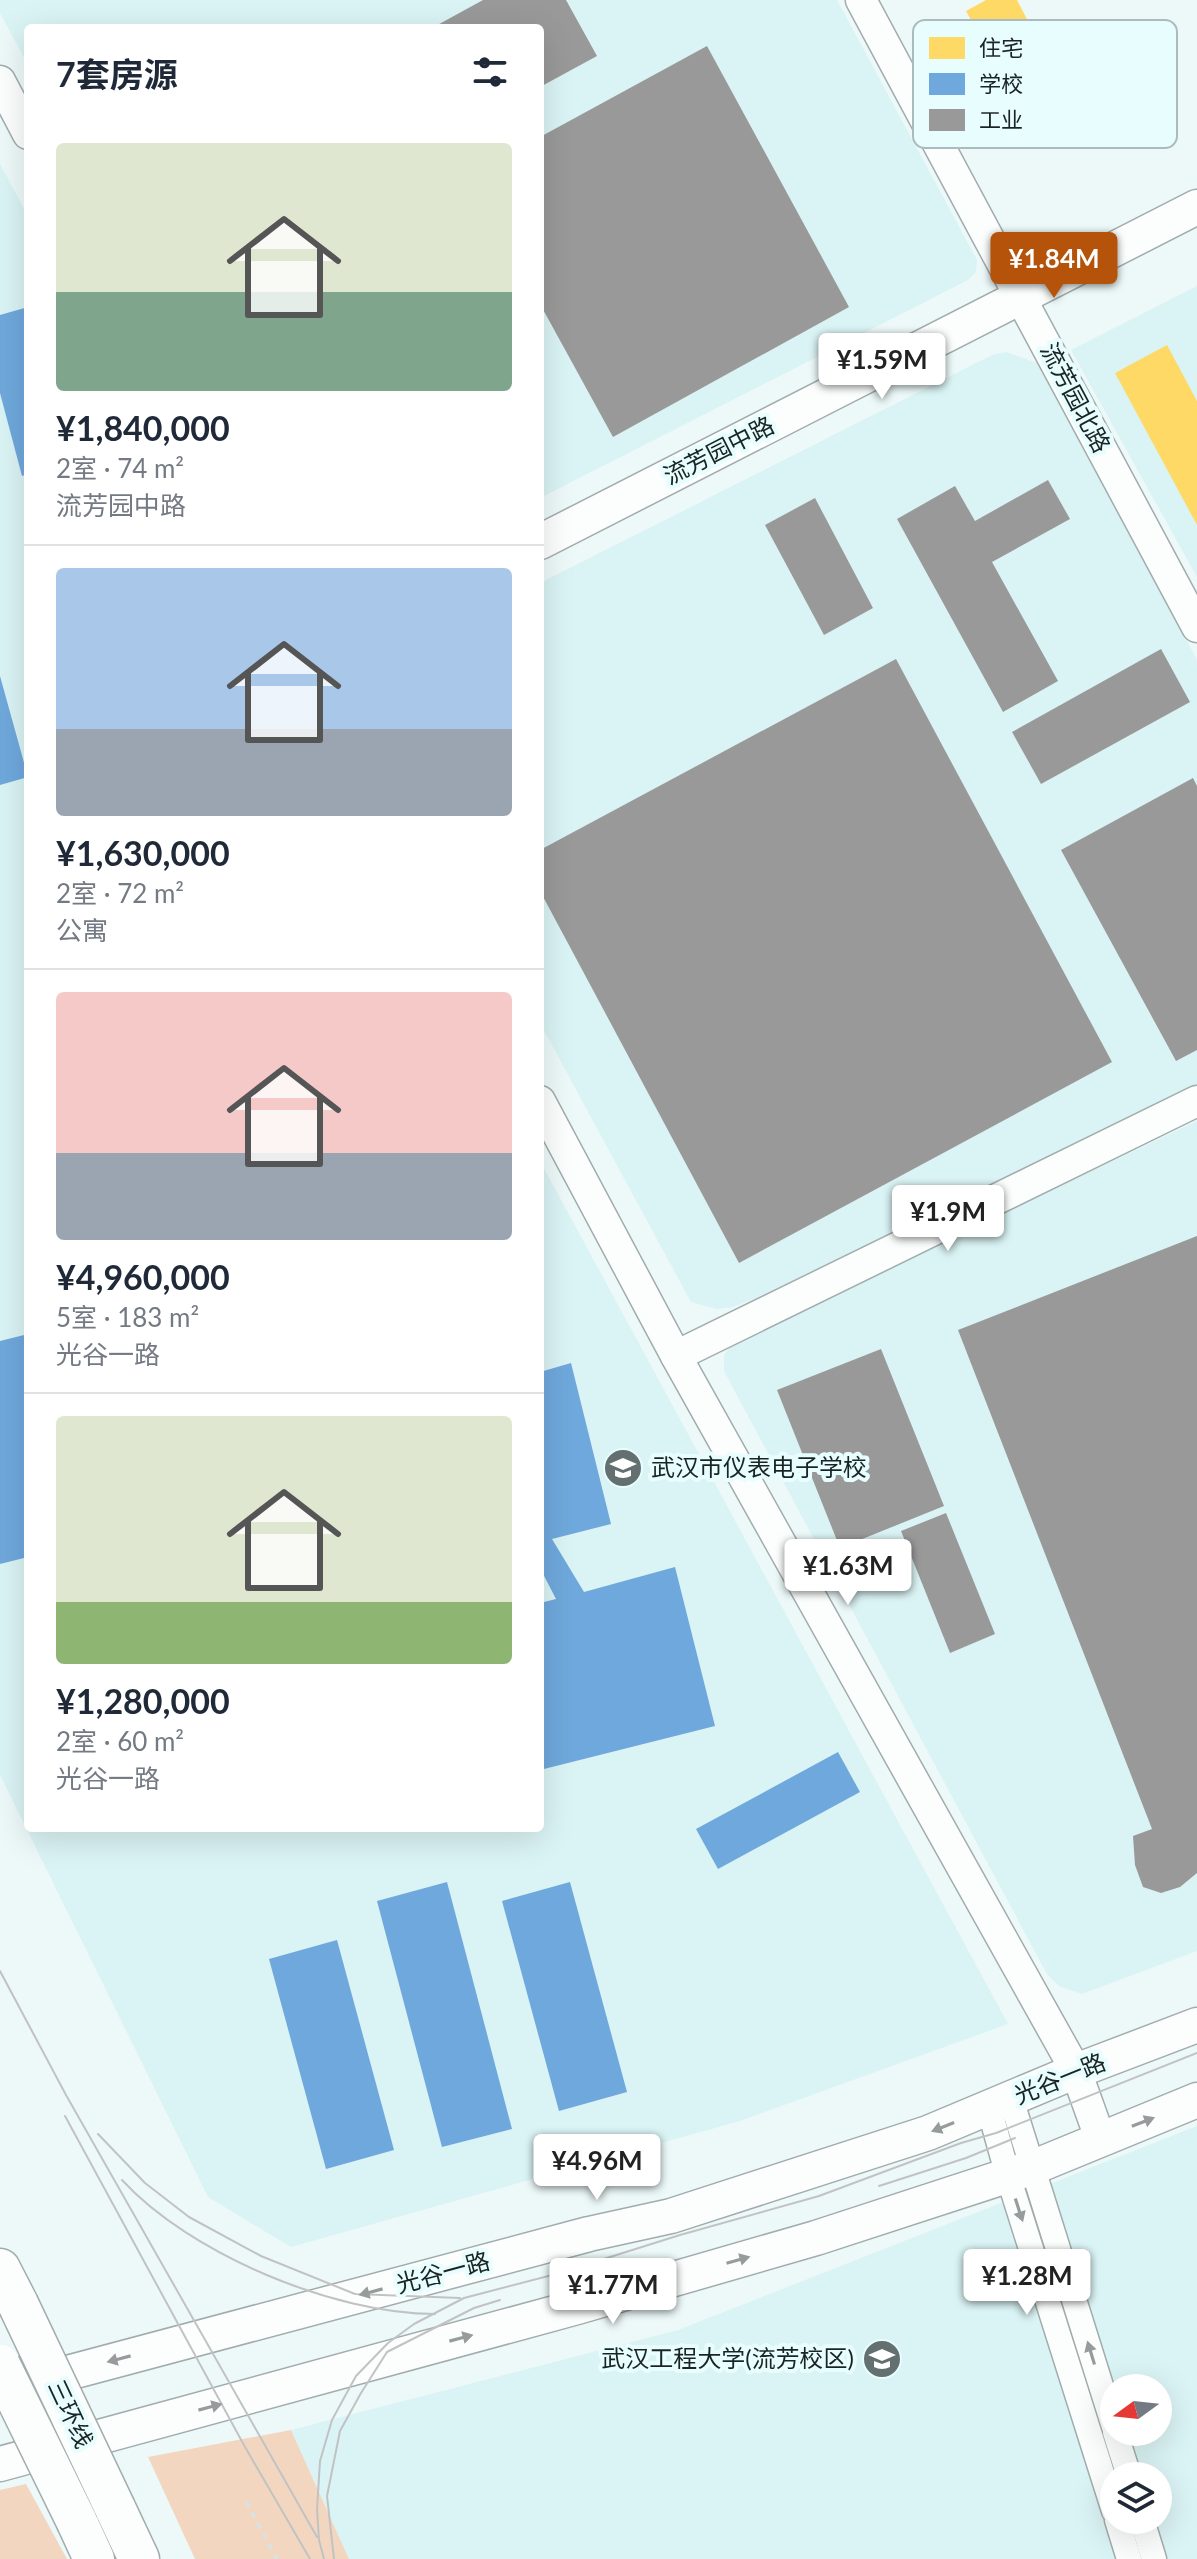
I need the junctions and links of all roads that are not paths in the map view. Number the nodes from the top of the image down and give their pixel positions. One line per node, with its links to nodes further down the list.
1 (861, 0): 3 (street, 流芳园北路)
2 (0, 81): 4 (street)
3 (913, 96)
4 (24, 126)
5 (941, 148): 7 (street, 流芳园北路)
6 (1197, 207): 7 (main road, 流芳园中路)
7 (1022, 297): 8 (main road, 流芳园中路); 9 (street, 流芳园北路)
8 (544, 540)
9 (1197, 627)
10 (1197, 1101): 12 (street)
11 (544, 1108): 12 (street)
12 (676, 1356): 14 (street)
13 (1197, 2025): 14 (main road, 光谷一路)
14 (1076, 2071): 16 (main road, 光谷一路); 17 (street)
15 (1197, 2100): 17 (main road, one-way to 15)
16 (1000, 2103): 18 (street); 22 (main road, 光谷一路, one-way to 22)
17 (1100, 2138): 18 (main road)
18 (1021, 2171): 21 (street, one-way to 18); 23 (street, one-way to 23); 24 (main road, one-way to 18)
19 (9, 2287): 28 (highway, 三环线, bridge)
20 (0, 2365): 27 (highway, 三环线, bridge)
21 (1100, 2389)
22 (0, 2391)
23 (1101, 2462)
24 (0, 2464)
25 (1121, 2534): 29 (street)
26 (1146, 2534): 30 (street)
27 (94, 2559)
28 (139, 2559)
29 (1129, 2559)
30 (1154, 2559)

